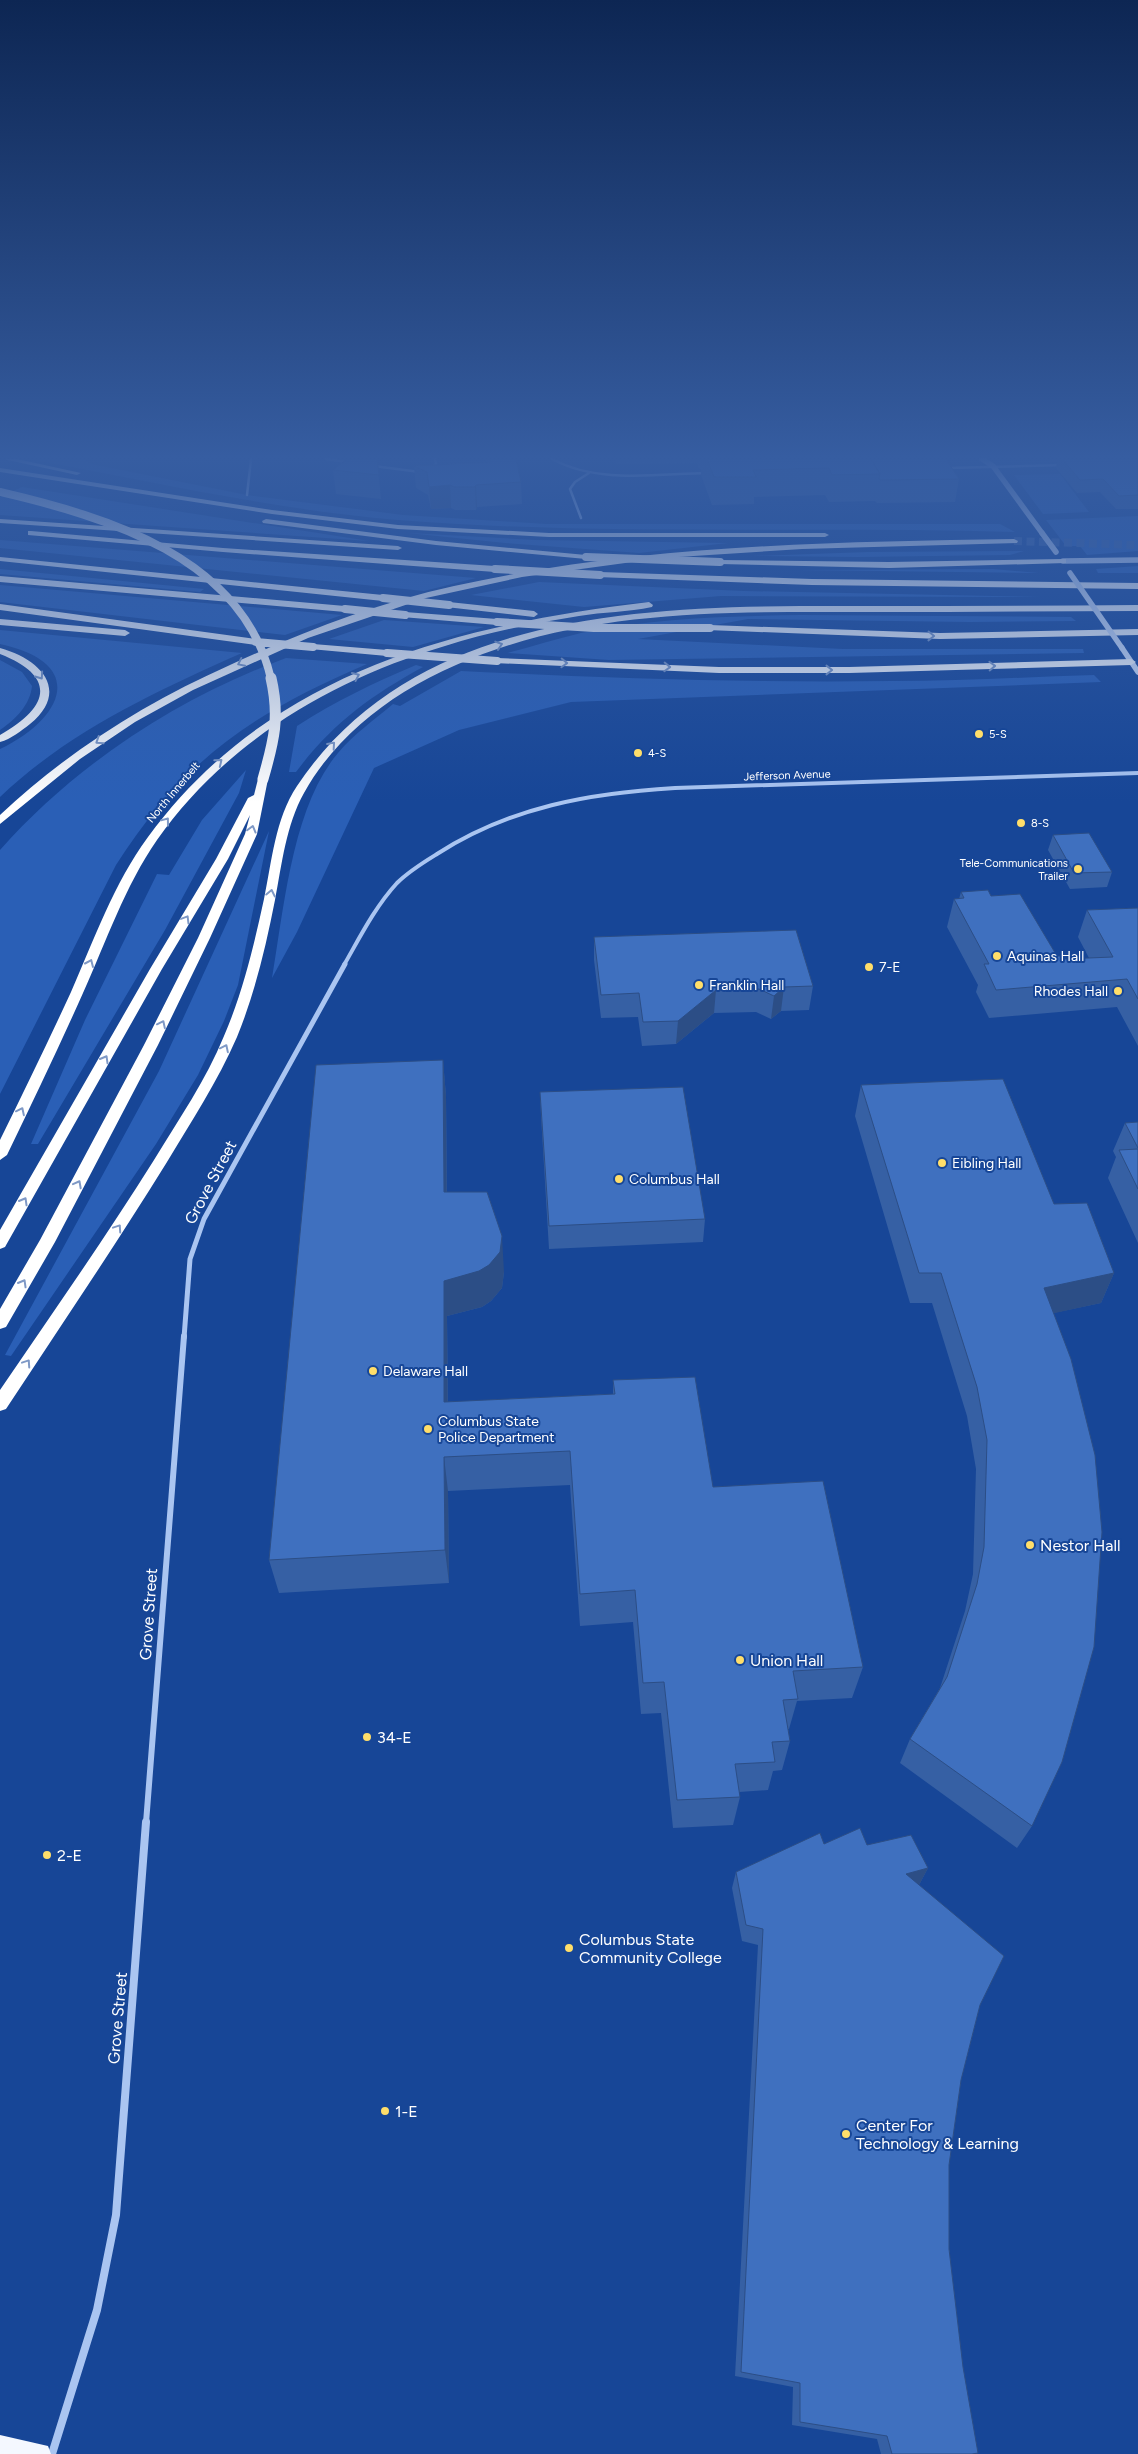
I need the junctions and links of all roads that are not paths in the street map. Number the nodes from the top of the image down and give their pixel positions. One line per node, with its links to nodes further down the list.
1 (145, 574): 12 (highway, bridge)
2 (201, 574): 20 (highway, bridge)
3 (540, 574): 21 (highway, one-way to 21)
4 (574, 574): 7 (highway, bridge)
5 (1070, 574): 16 (main road, bridge)
6 (0, 578): 12 (highway, bridge)
7 (1138, 586)
8 (0, 607): 14 (highway)
9 (1138, 608): 10 (highway)
10 (1022, 609): 23 (highway, North Innerbelt, one-way to 10); 26 (highway, one-way to 10)
11 (0, 622): 14 (highway)
12 (710, 628): 13 (highway, one-way to 13)
13 (1138, 632)
14 (256, 642): 16 (highway, one-way to 16, bridge)
15 (0, 651): 18 (highway, one-way to 18)
16 (1134, 662): 17 (main road)
17 (1138, 672)
18 (0, 740)
19 (1138, 773): 22 (street, Jefferson Avenue)
20 (263, 779): 24 (highway, one-way to 20); 25 (highway, one-way to 20)
21 (0, 821)
22 (446, 846): 29 (street, Grove Street)
23 (0, 1155)
24 (0, 1243)
25 (0, 1323)
26 (0, 1404)
27 (0, 2446): 28 (main road)
28 (40, 2454)
29 (52, 2454)

